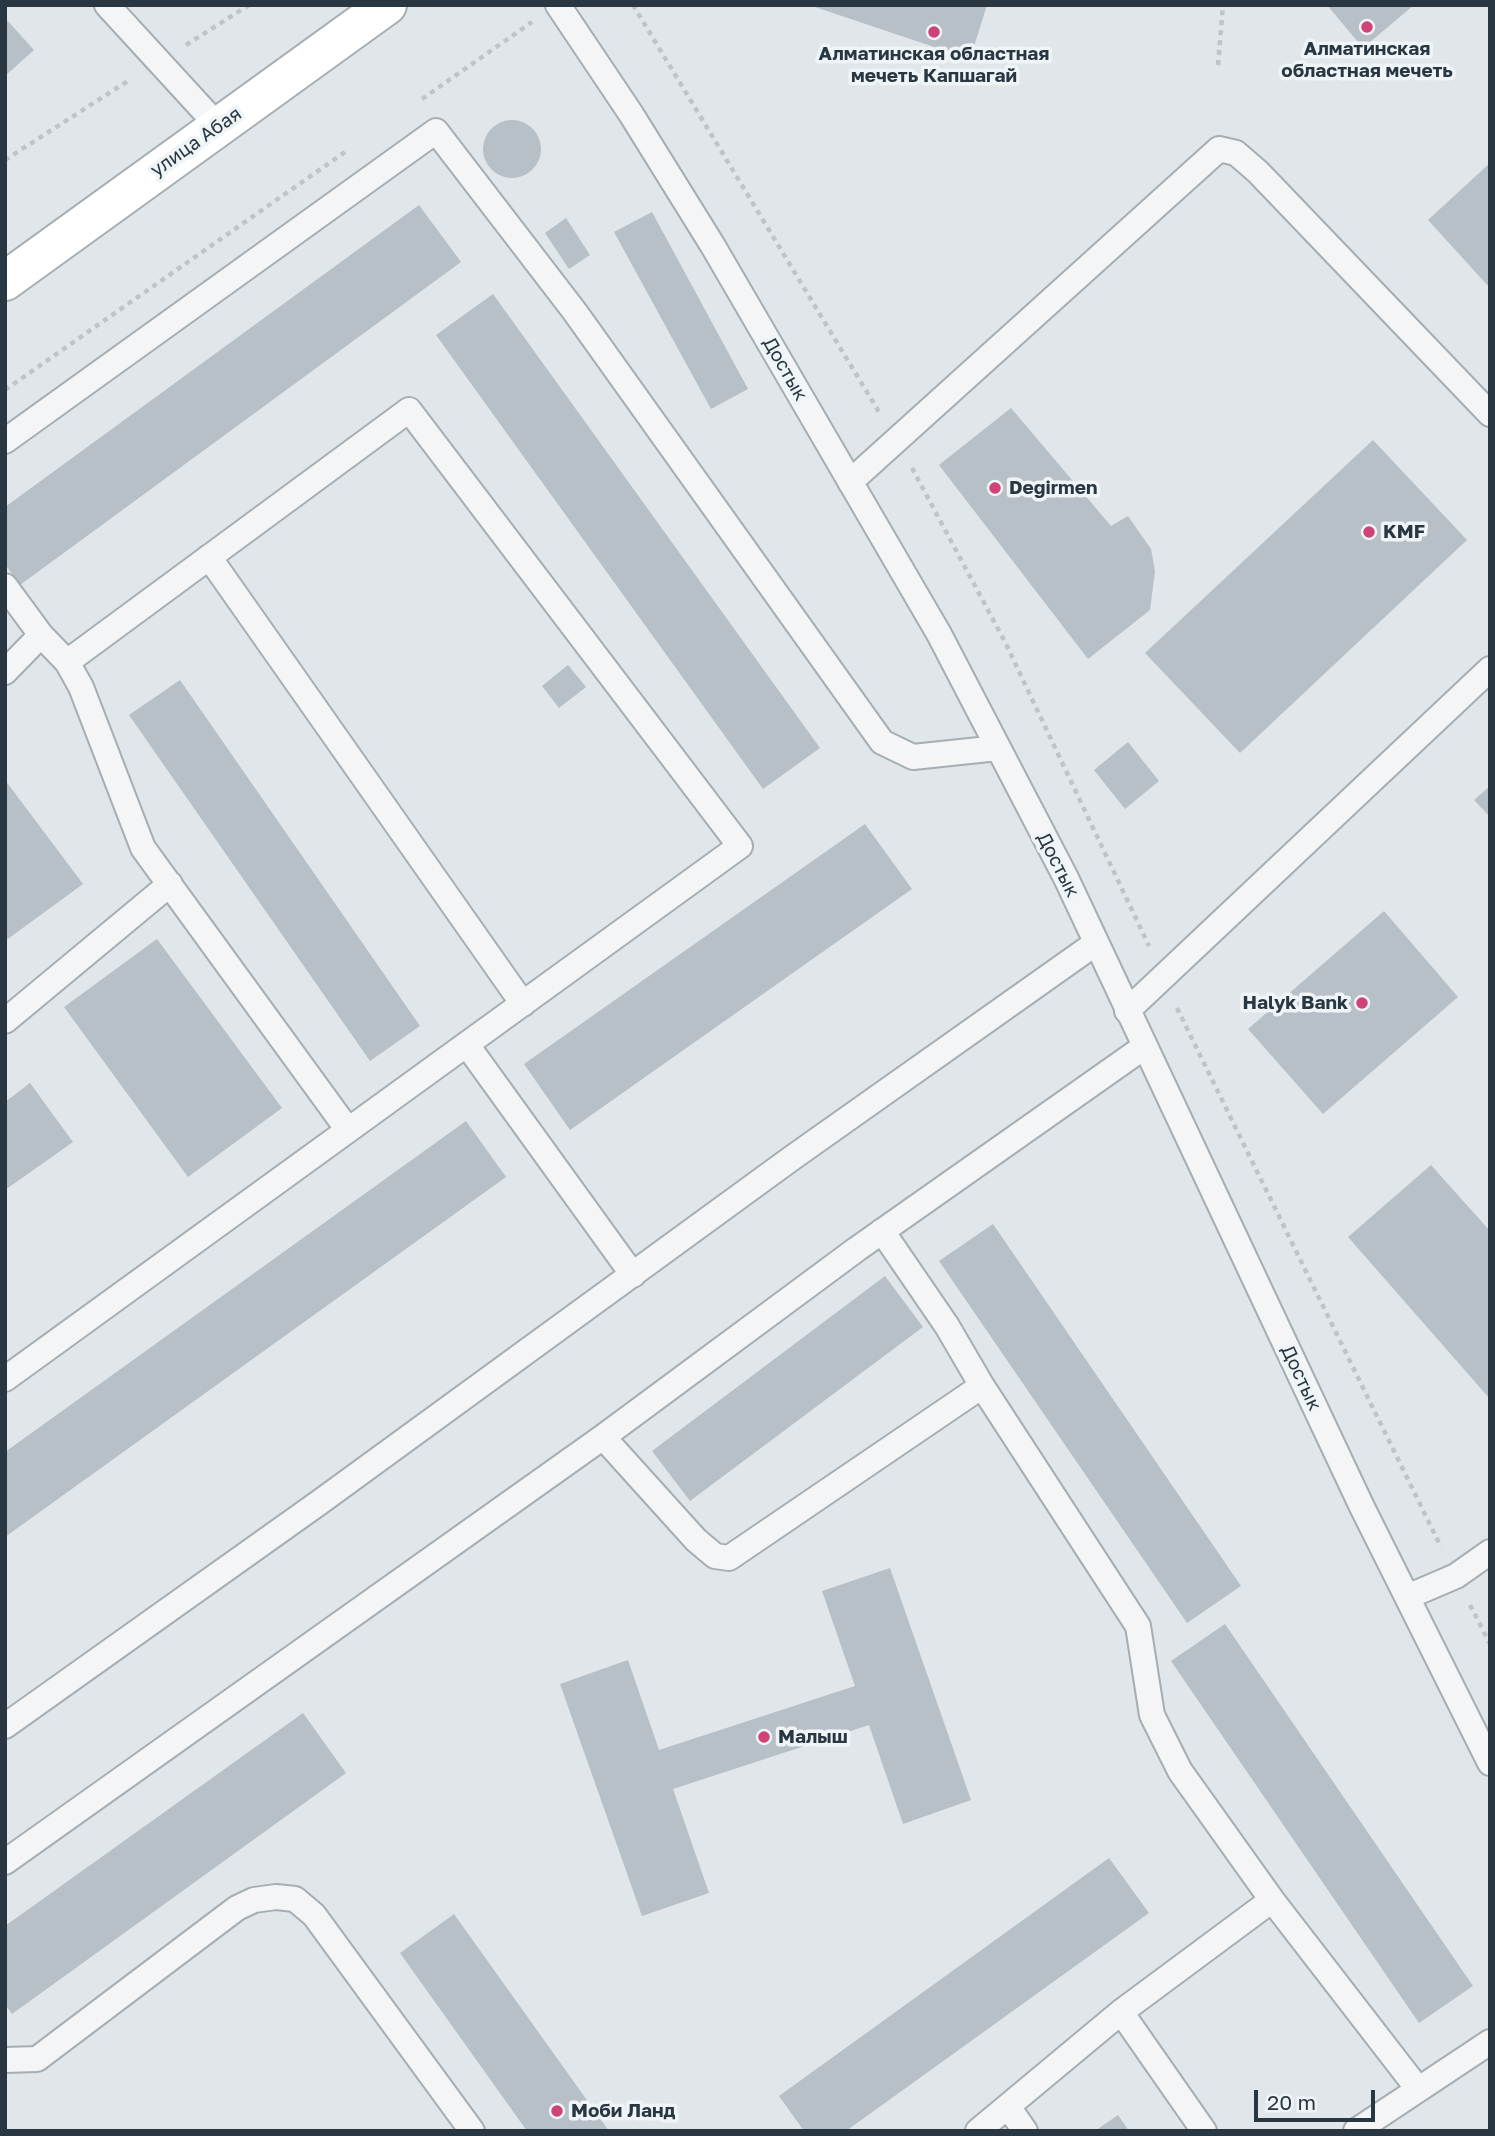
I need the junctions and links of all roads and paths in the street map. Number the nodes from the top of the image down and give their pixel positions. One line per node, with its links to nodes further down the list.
1 (107, 5): 7 (lane)
2 (248, 5): 7 (path)
3 (387, 5): 10 (street, улица Абая)
4 (633, 5): 15 (path)
5 (1223, 5): 8 (path)
6 (548, 11): 9 (path); 19 (lane, Достык)
7 (158, 62): 10 (lane); 12 (path)
8 (1218, 65)
9 (417, 102)
10 (218, 126): 13 (street, улица Абая)
11 (349, 149): 14 (path)
12 (5, 160)
13 (5, 281)
14 (5, 390)
15 (880, 414)
16 (1490, 414): 19 (lane)
17 (5, 441): 26 (lane)
18 (908, 460): 29 (path)
19 (850, 482): 26 (lane, Достык)
20 (209, 557): 23 (lane); 31 (lane); 31 (lane)
21 (5, 586): 22 (lane)
22 (41, 635): 23 (lane); 25 (lane)
23 (67, 662): 27 (lane)
24 (1490, 668): 32 (lane)
25 (5, 672)
26 (998, 748): 28 (lane, Достык)
27 (170, 884): 33 (lane); 36 (lane)
28 (1096, 943): 32 (lane, Достык); 38 (lane)
29 (1155, 959)
30 (1172, 997): 43 (path)
31 (523, 1004): 34 (lane)
32 (1128, 1011): 35 (lane, Достык)
33 (5, 1021)
34 (467, 1045): 36 (lane); 38 (lane)
35 (1144, 1047): 37 (lane); 44 (lane, Достык)
36 (348, 1130): 39 (lane)
37 (882, 1231): 40 (lane); 41 (lane)
38 (633, 1275): 46 (lane)
39 (5, 1379)
40 (982, 1386): 41 (lane); 49 (lane)
41 (603, 1437): 48 (lane)
42 (1490, 1552): 43 (lane)
43 (1456, 1576): 44 (lane); 45 (path)
44 (1408, 1597): 47 (lane, Достык)
45 (1490, 1644)
46 (5, 1726)
47 (1490, 1763)
48 (5, 1862)
49 (1272, 1900): 50 (lane); 53 (lane)
50 (1121, 2012): 54 (lane); 58 (lane)
51 (1490, 2042): 53 (lane)
52 (5, 2060): 55 (lane)
53 (1418, 2089): 59 (lane)
54 (1009, 2108): 56 (lane); 57 (lane)
55 (472, 2131)
56 (978, 2131)
57 (1025, 2131)
58 (1204, 2131)
59 (1356, 2131)

